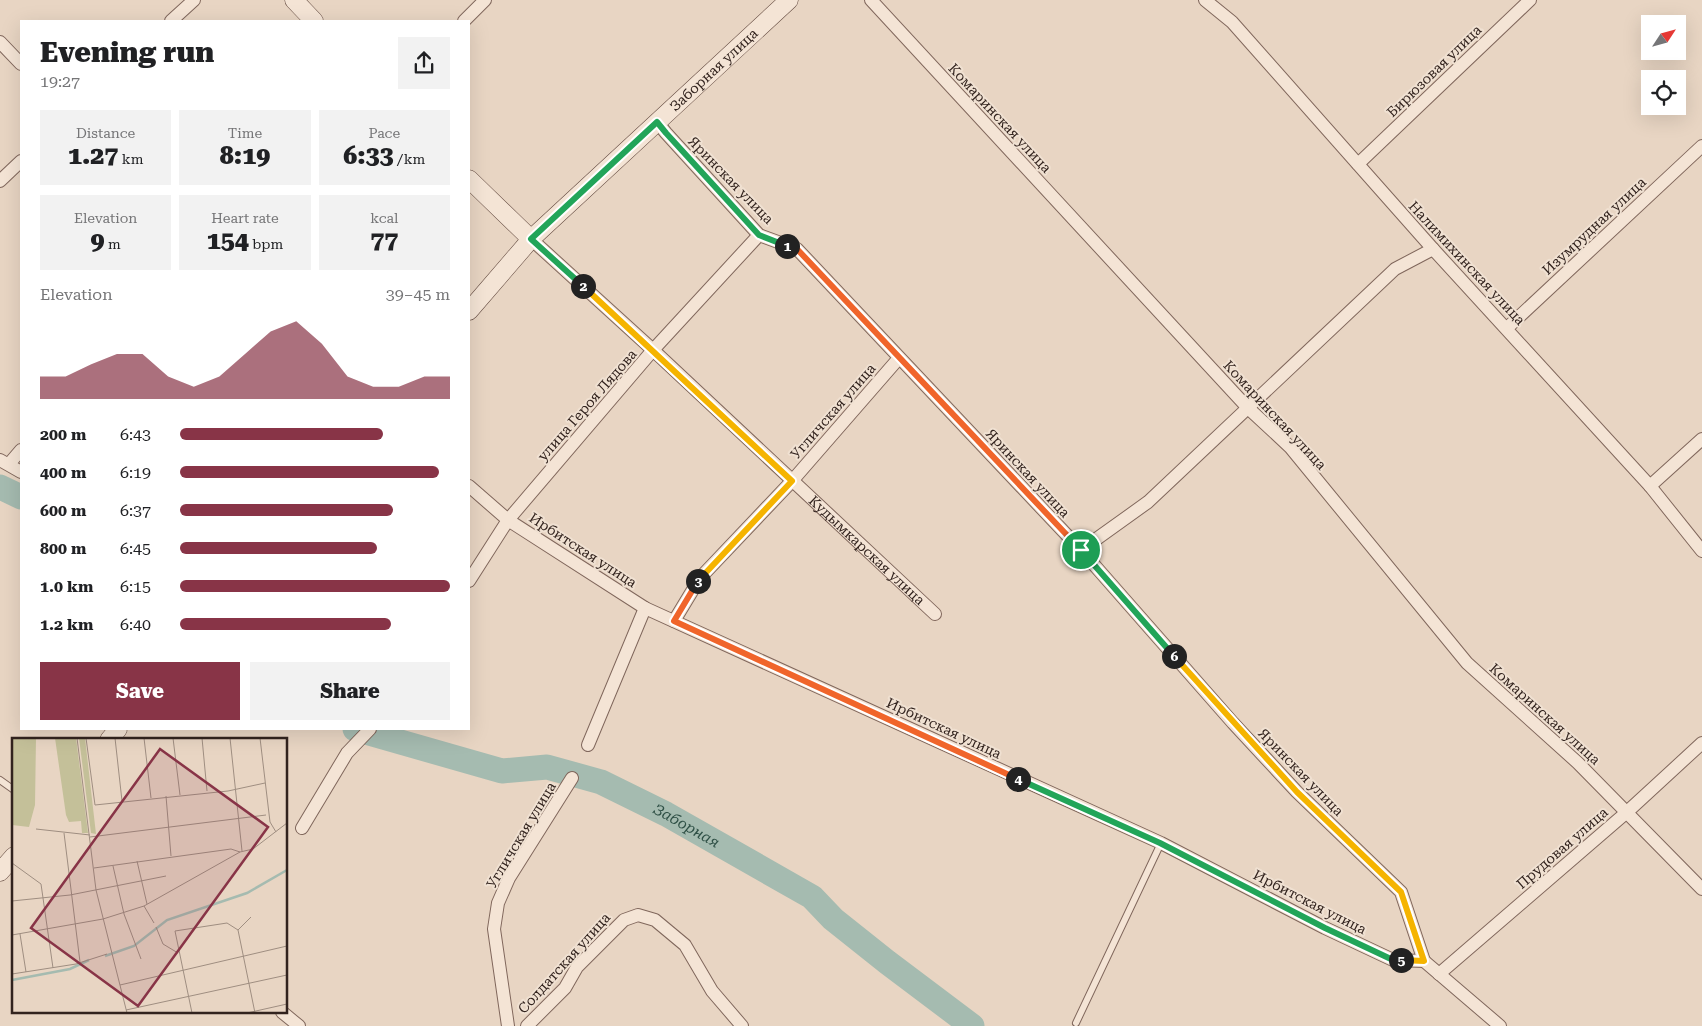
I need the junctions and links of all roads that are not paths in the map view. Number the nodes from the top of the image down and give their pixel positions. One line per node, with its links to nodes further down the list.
1 (194, 0): 8 (street)
2 (294, 0): 9 (street)
3 (485, 0): 10 (street)
4 (789, 0): 13 (street, Заборная улица)
5 (871, 0): 26 (street, Комаринская улица)
6 (1205, 0): 16 (street, Налимихинская улица)
7 (1530, 0): 16 (street, Бирюзовая улица)
8 (172, 20)
9 (313, 20)
10 (465, 20)
11 (0, 42): 12 (street)
12 (20, 63)
13 (657, 122): 19 (street, Яринская улица); 20 (street, Заборная улица)
14 (1702, 146): 23 (street, Изумрудная улица)
15 (20, 162): 18 (street)
16 (1358, 164): 21 (street, Налимихинская улица)
17 (470, 180): 20 (street, Кудымкарская улица)
18 (0, 181)
19 (759, 235): 24 (street, улица Героя Лядова); 25 (street, Яринская улица)
20 (531, 239): 22 (street, Заборная улица); 24 (street, Кудымкарская улица)
21 (1433, 249): 23 (street, Налимихинская улица); 26 (street)
22 (470, 310)
23 (1507, 328): 32 (street, Налимихинская улица)
24 (654, 350): 31 (street, Кудымкарская улица); 34 (street, улица Героя Лядова)
25 (900, 358): 31 (street, Угличская улица); 35 (street, Яринская улица)
26 (1247, 408): 35 (street); 47 (street, Комаринская улица)
27 (1702, 438): 32 (street)
28 (20, 451): 29 (street)
29 (5, 462): 30 (street)
30 (20, 471)
31 (792, 481): 39 (street, Кудымкарская улица); 40 (street, Угличская улица)
32 (1650, 486): 36 (street, Налимихинская улица)
33 (470, 487): 34 (street, Ирбитская улица)
34 (508, 520): 37 (street, улица Героя Лядова); 38 (street, Ирбитская улица)
35 (1081, 550): 53 (street, Яринская улица)
36 (1702, 551)
37 (470, 579)
38 (645, 608): 40 (street, Ирбитская улица); 43 (street)
39 (935, 614)
40 (674, 621): 49 (street, Ирбитская улица)
41 (369, 730): 48 (street)
42 (1702, 743): 47 (street, Прудовая улица)
43 (588, 744)
44 (572, 778): 58 (street, Угличская улица)
45 (0, 780): 46 (lane)
46 (12, 789)
47 (1627, 812): 52 (street, Комаринская улица); 54 (street, Прудовая улица)
48 (302, 828)
49 (1160, 843): 53 (street, Ирбитская улица); 56 (lane)
50 (12, 858): 51 (street)
51 (0, 872)
52 (1702, 889)
53 (1424, 961): 54 (street)
54 (1439, 974): 61 (street)
55 (284, 1014): 57 (street)
56 (1076, 1022)
57 (299, 1026)
58 (508, 1026)
59 (527, 1026): 60 (street, Солдатская улица)
60 (742, 1026)
61 (1500, 1026)

